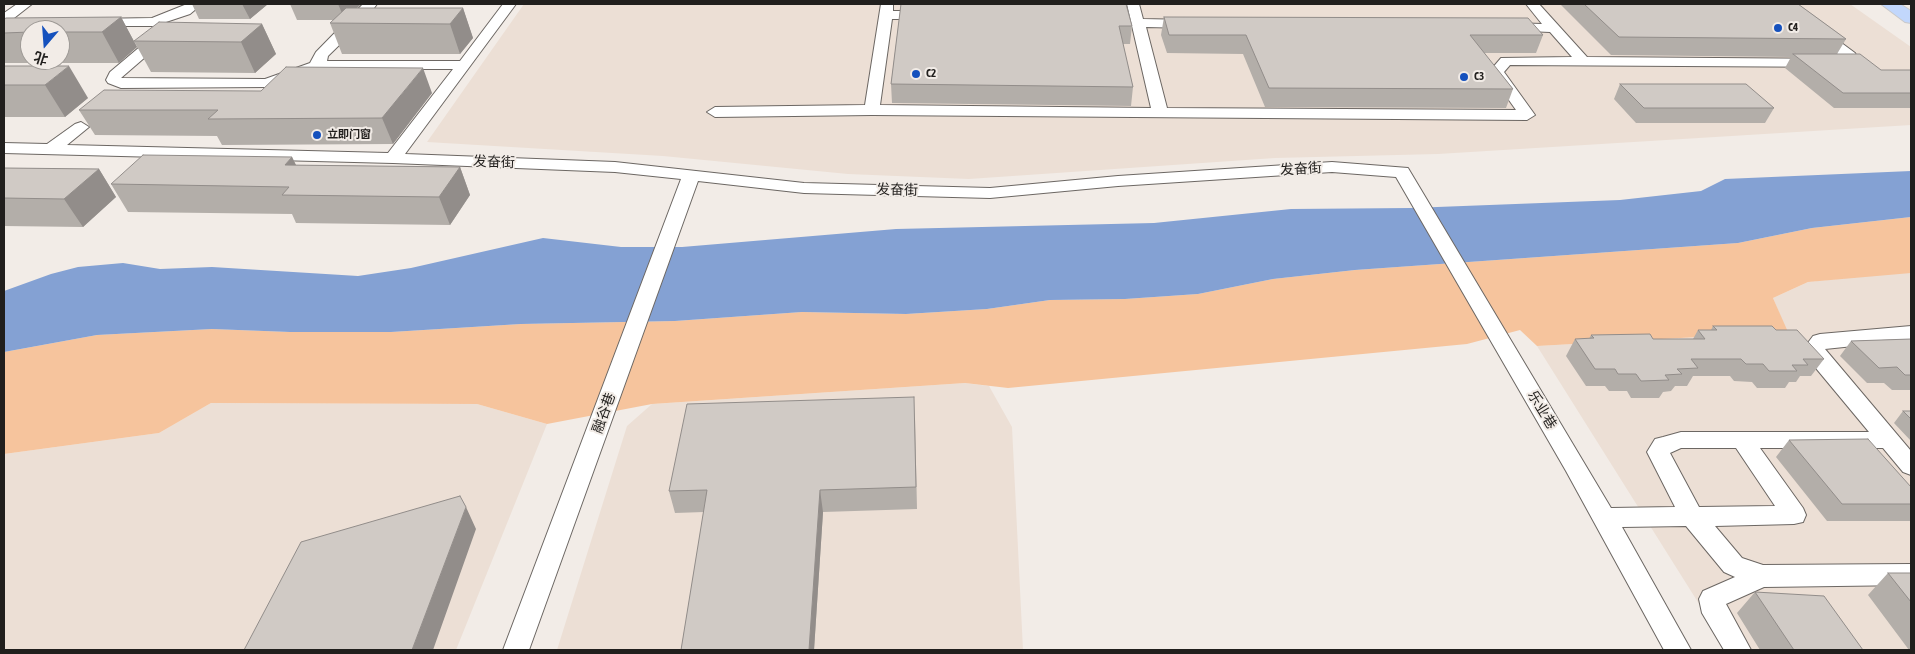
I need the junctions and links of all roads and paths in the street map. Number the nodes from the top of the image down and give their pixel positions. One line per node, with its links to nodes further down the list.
1 (195, 4): 14 (street)
2 (370, 4): 20 (street)
3 (510, 4): 19 (street)
4 (1532, 4): 17 (street)
5 (1780, 4): 18 (street)
6 (1889, 4): 11 (main road)
7 (14, 5): 12 (street)
8 (886, 10): 10 (street); 21 (street)
9 (1133, 15): 15 (street); 23 (street)
10 (943, 16)
11 (1911, 18)
12 (4, 19)
13 (81, 22): 14 (street)
14 (152, 22): 20 (street)
15 (1202, 24)
16 (1494, 27): 17 (street)
17 (1553, 28): 18 (street)
18 (1582, 60): 23 (street)
19 (465, 65): 20 (street); 27 (street)
20 (315, 67)
21 (872, 110): 22 (street); 23 (street)
22 (715, 112)
23 (1160, 112)
24 (80, 127): 26 (street)
25 (4, 148): 26 (street, 发奋街)
26 (51, 149): 27 (street, 发奋街)
27 (393, 158): 28 (street, 发奋街)
28 (691, 176): 29 (street, 发奋街); 38 (street, 融谷巷)
29 (1406, 179): 35 (street, 乐业巷)
30 (1911, 333): 31 (street)
31 (1890, 440): 32 (street); 33 (street)
32 (1743, 441): 34 (street); 34 (street)
33 (1911, 466)
34 (1692, 516): 35 (street); 37 (street)
35 (1604, 518): 39 (street, 乐业巷)
36 (1911, 575): 37 (street)
37 (1762, 576): 40 (street)
38 (516, 650)
39 (1678, 650)
40 (1738, 650)

